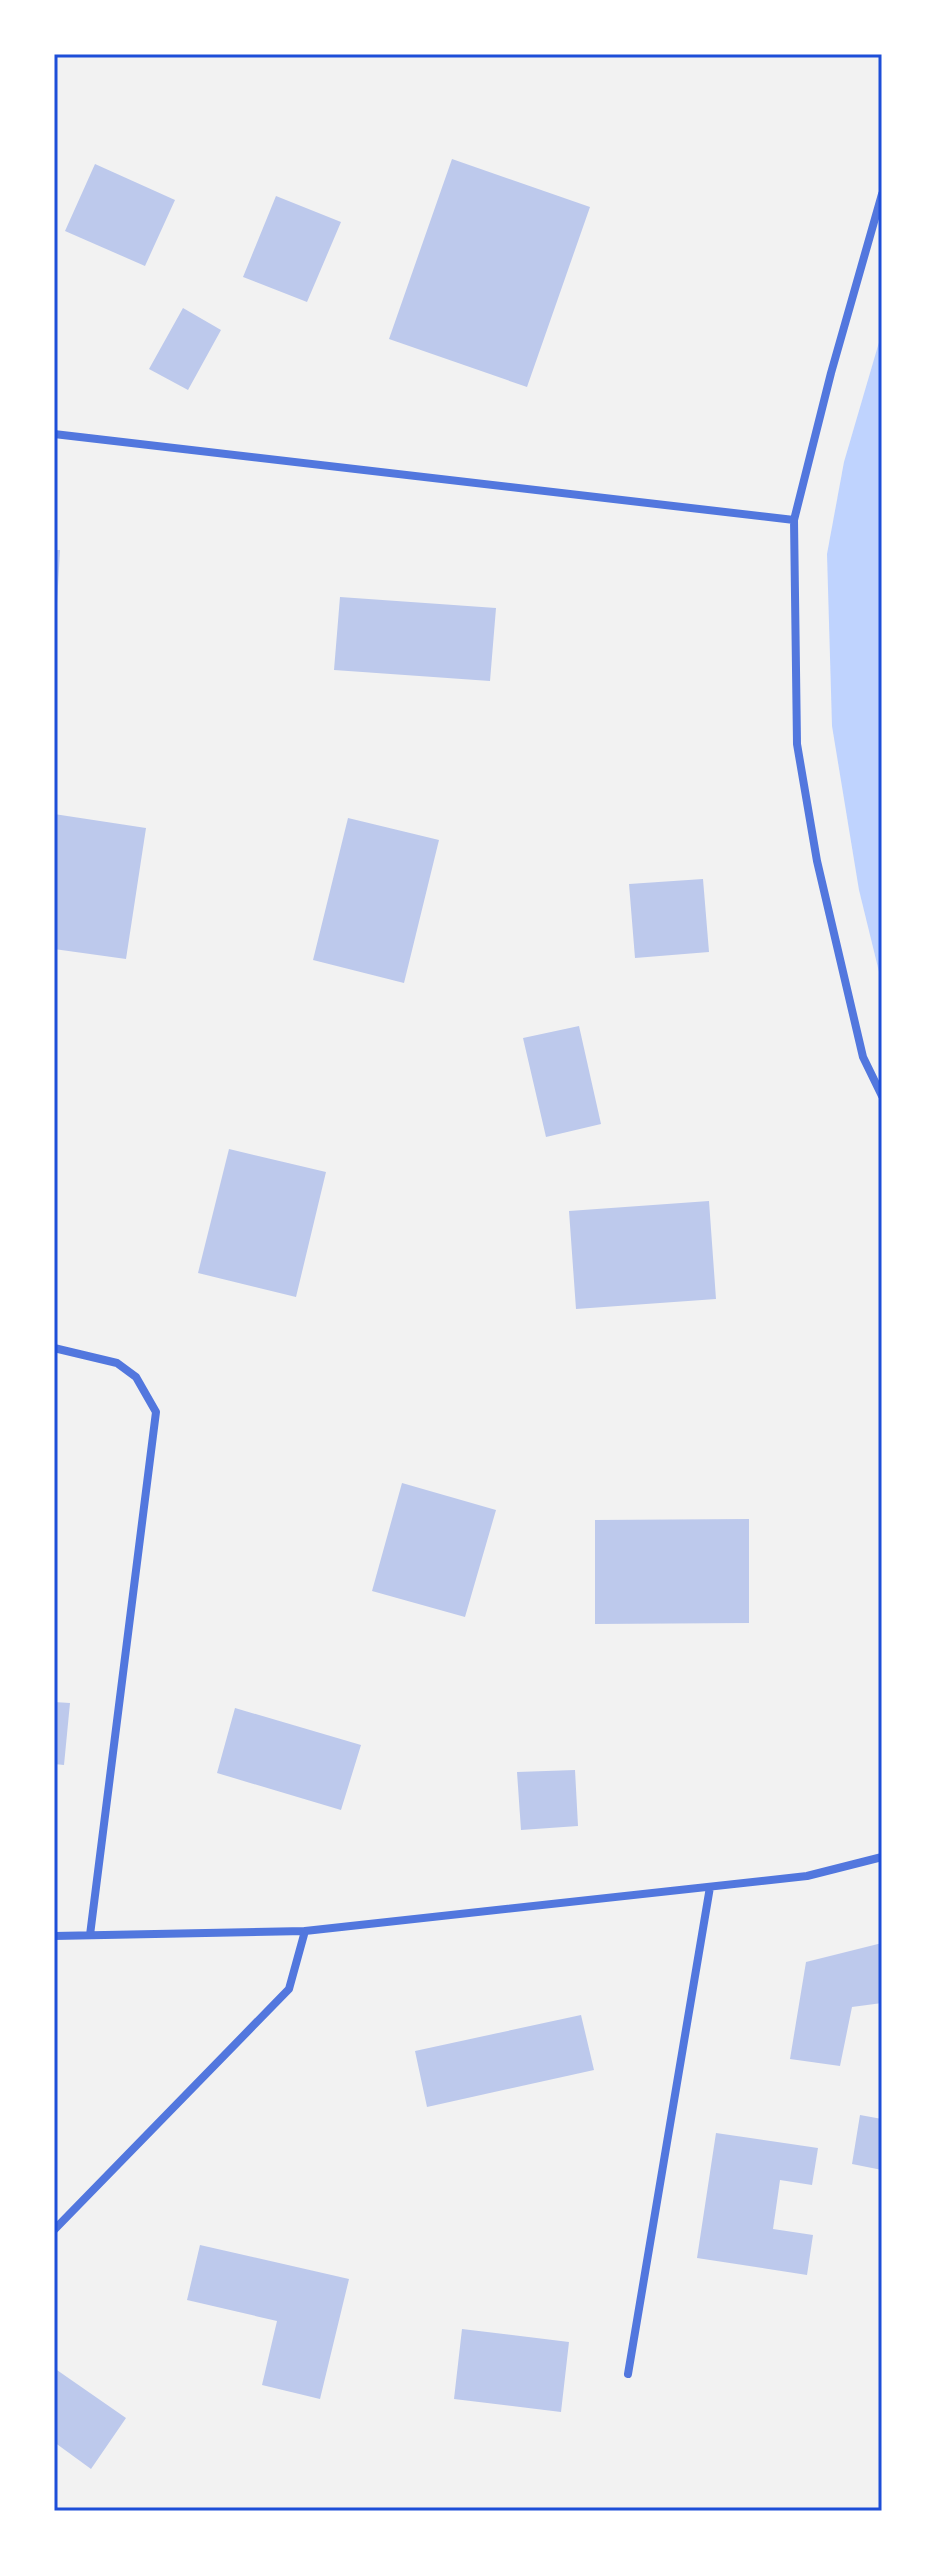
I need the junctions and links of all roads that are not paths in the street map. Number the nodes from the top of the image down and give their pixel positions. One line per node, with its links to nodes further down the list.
1 (882, 194): 3 (street)
2 (54, 434): 3 (street)
3 (794, 520): 4 (street)
4 (882, 1096)
5 (54, 1348): 9 (street)
6 (882, 1857): 7 (street)
7 (710, 1887): 8 (street); 12 (street)
8 (305, 1931): 9 (street); 11 (street)
9 (90, 1935): 10 (street)
10 (54, 1936)
11 (54, 2230)
12 (628, 2374)

